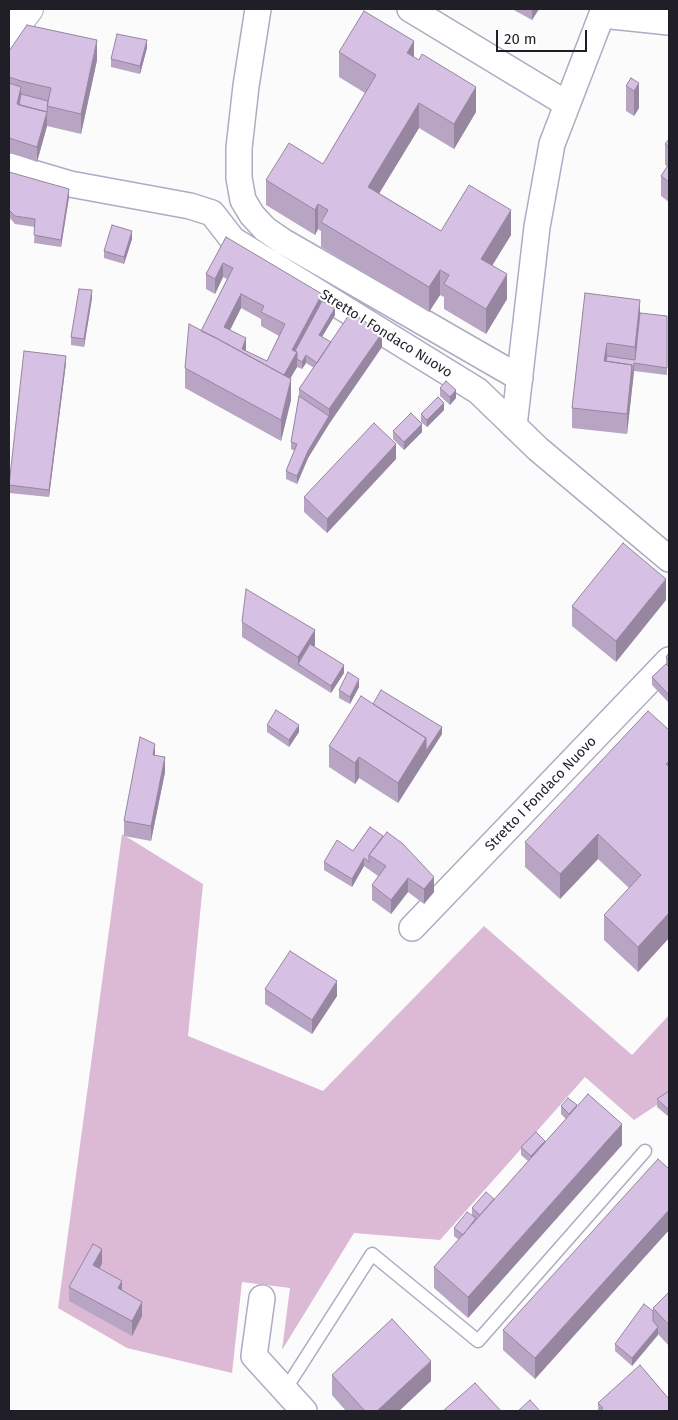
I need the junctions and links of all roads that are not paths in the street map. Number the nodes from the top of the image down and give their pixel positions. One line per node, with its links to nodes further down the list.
1 (29, 9): 6 (street)
2 (258, 9): 9 (street)
3 (410, 9): 7 (street)
4 (603, 12): 5 (street); 7 (street)
5 (669, 22)
6 (9, 35)
7 (567, 104): 9 (street)
8 (9, 166): 10 (street, Stretto I Fondaco Nuovo)
9 (520, 378): 10 (street)
10 (514, 426): 11 (street, Stretto I Fondaco Nuovo)
11 (669, 559)
12 (669, 660): 13 (street, Stretto I Fondaco Nuovo)
13 (412, 928)
14 (645, 1151): 16 (lane)
15 (262, 1298): 16 (street)
16 (285, 1390): 17 (street)
17 (304, 1411)

